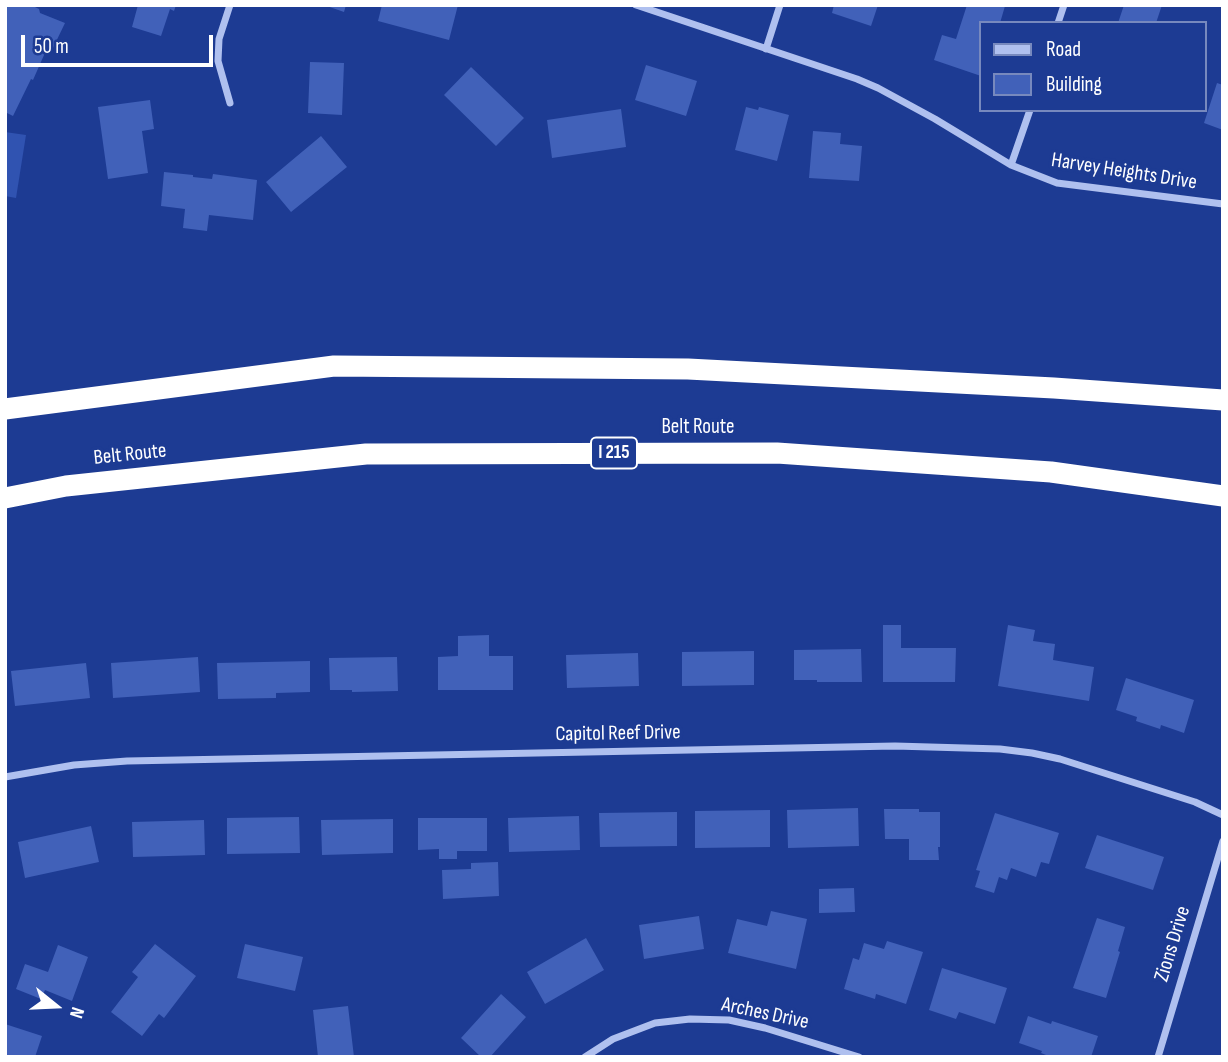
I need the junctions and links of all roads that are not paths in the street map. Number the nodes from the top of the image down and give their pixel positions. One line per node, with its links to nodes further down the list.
1 (230, 5): 5 (street)
2 (636, 5): 4 (street, Harvey Heights Drive)
3 (780, 5): 4 (street)
4 (766, 49): 7 (street, Harvey Heights Drive)
5 (230, 103)
6 (1029, 112): 7 (street)
7 (1012, 165): 8 (street, Harvey Heights Drive)
8 (1223, 204)
9 (1223, 400): 10 (highway)
10 (5, 409)
11 (1223, 496): 12 (highway, Belt Route / I 215)
12 (5, 498)
13 (5, 777): 14 (street, Capitol Reef Drive)
14 (1223, 816)
15 (1223, 841): 18 (street, Zions Drive)
16 (585, 1057): 17 (street, Arches Drive)
17 (859, 1057)
18 (1158, 1057)

